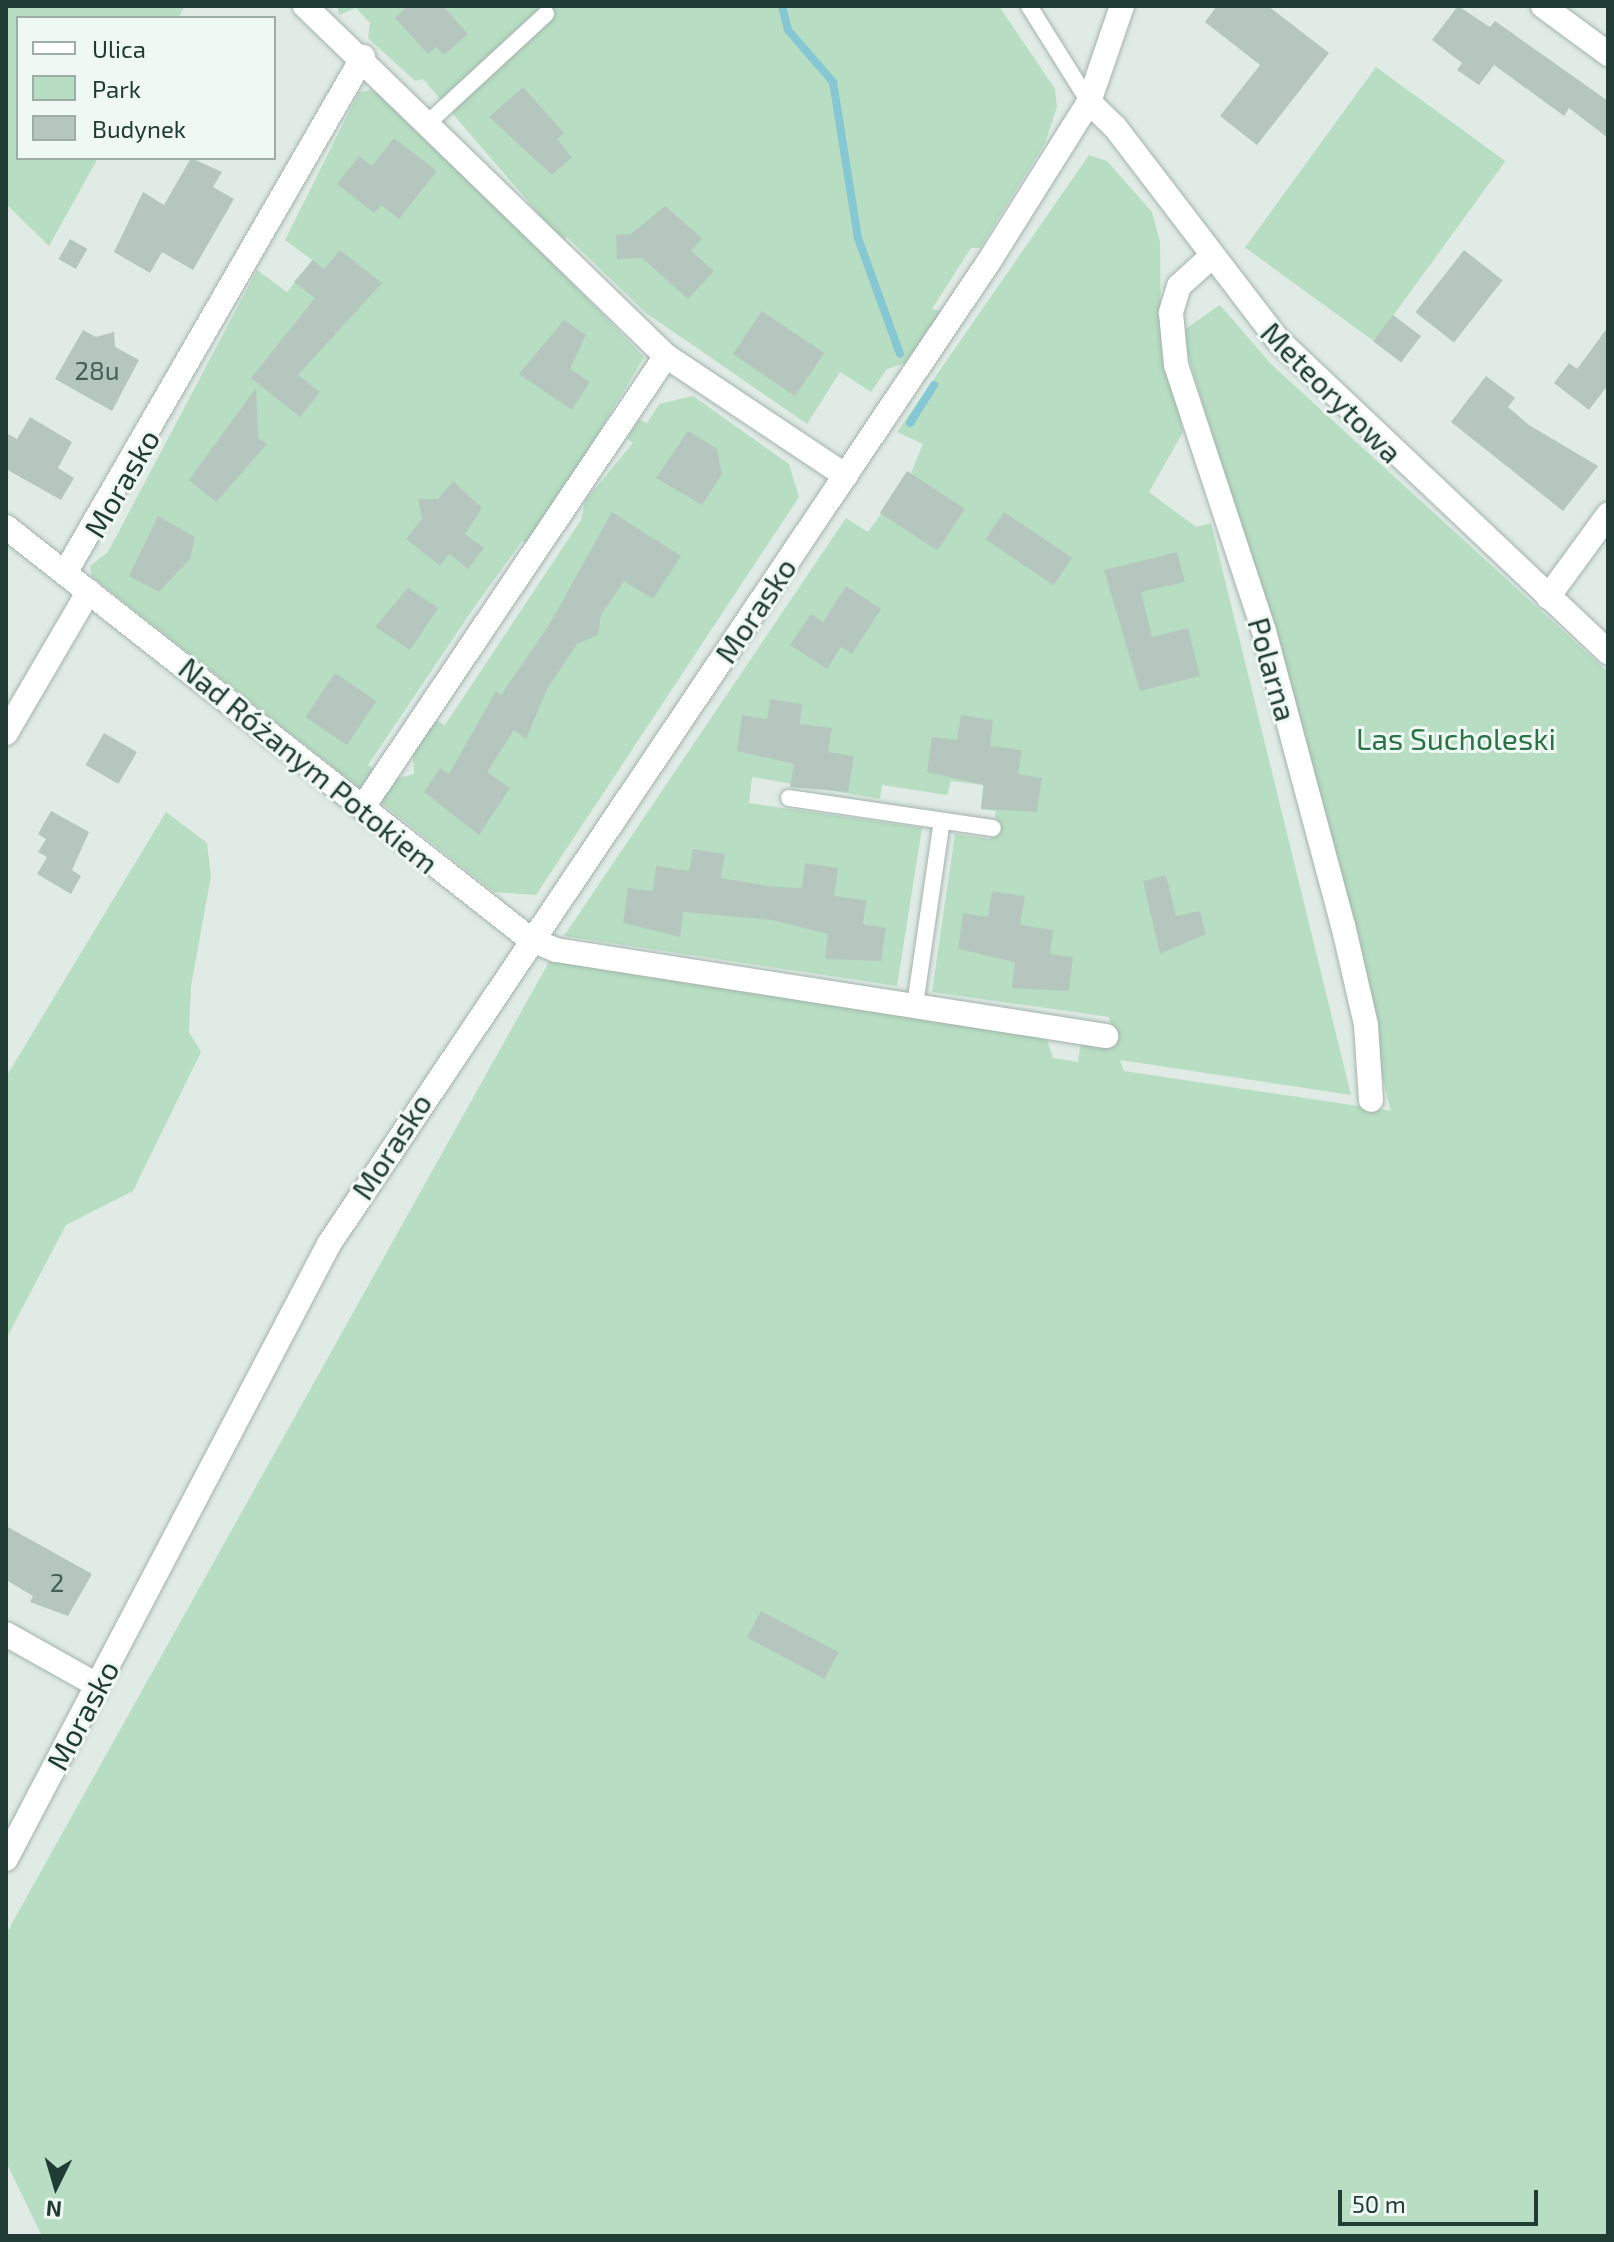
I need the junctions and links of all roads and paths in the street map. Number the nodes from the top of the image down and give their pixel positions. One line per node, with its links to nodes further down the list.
1 (305, 6): 7 (street)
2 (1029, 6): 8 (lane)
3 (1122, 6): 8 (street, Morasko)
4 (1543, 6): 6 (street)
5 (546, 14): 9 (lane)
6 (1608, 54)
7 (363, 57): 9 (street); 15 (street, Morasko)
8 (1089, 102): 10 (street, Meteorytowa); 12 (street, Morasko)
9 (430, 121): 11 (street)
10 (1211, 257): 17 (street, Meteorytowa); 27 (street, Polarna)
11 (666, 356): 12 (street); 21 (street)
12 (846, 476): 24 (street, Morasko)
13 (1608, 515): 17 (street)
14 (6, 527): 15 (street, Nad Różanym Potokiem)
15 (65, 573): 16 (street, Nad Różanym Potokiem)
16 (89, 591): 19 (street); 21 (street, Nad Różanym Potokiem)
17 (1548, 597): 18 (street, Meteorytowa)
18 (1608, 652)
19 (6, 733)
20 (789, 798): 22 (lane)
21 (363, 807): 24 (street, Nad Różanym Potokiem)
22 (942, 821): 23 (lane); 25 (lane)
23 (993, 828)
24 (530, 939): 25 (street, Nad Różanym Potokiem); 29 (street, Morasko)
25 (915, 1005): 26 (street, Nad Różanym Potokiem)
26 (1106, 1036)
27 (1371, 1100)
28 (6, 1634): 29 (street)
29 (97, 1685): 30 (street, Morasko)
30 (6, 1859)

